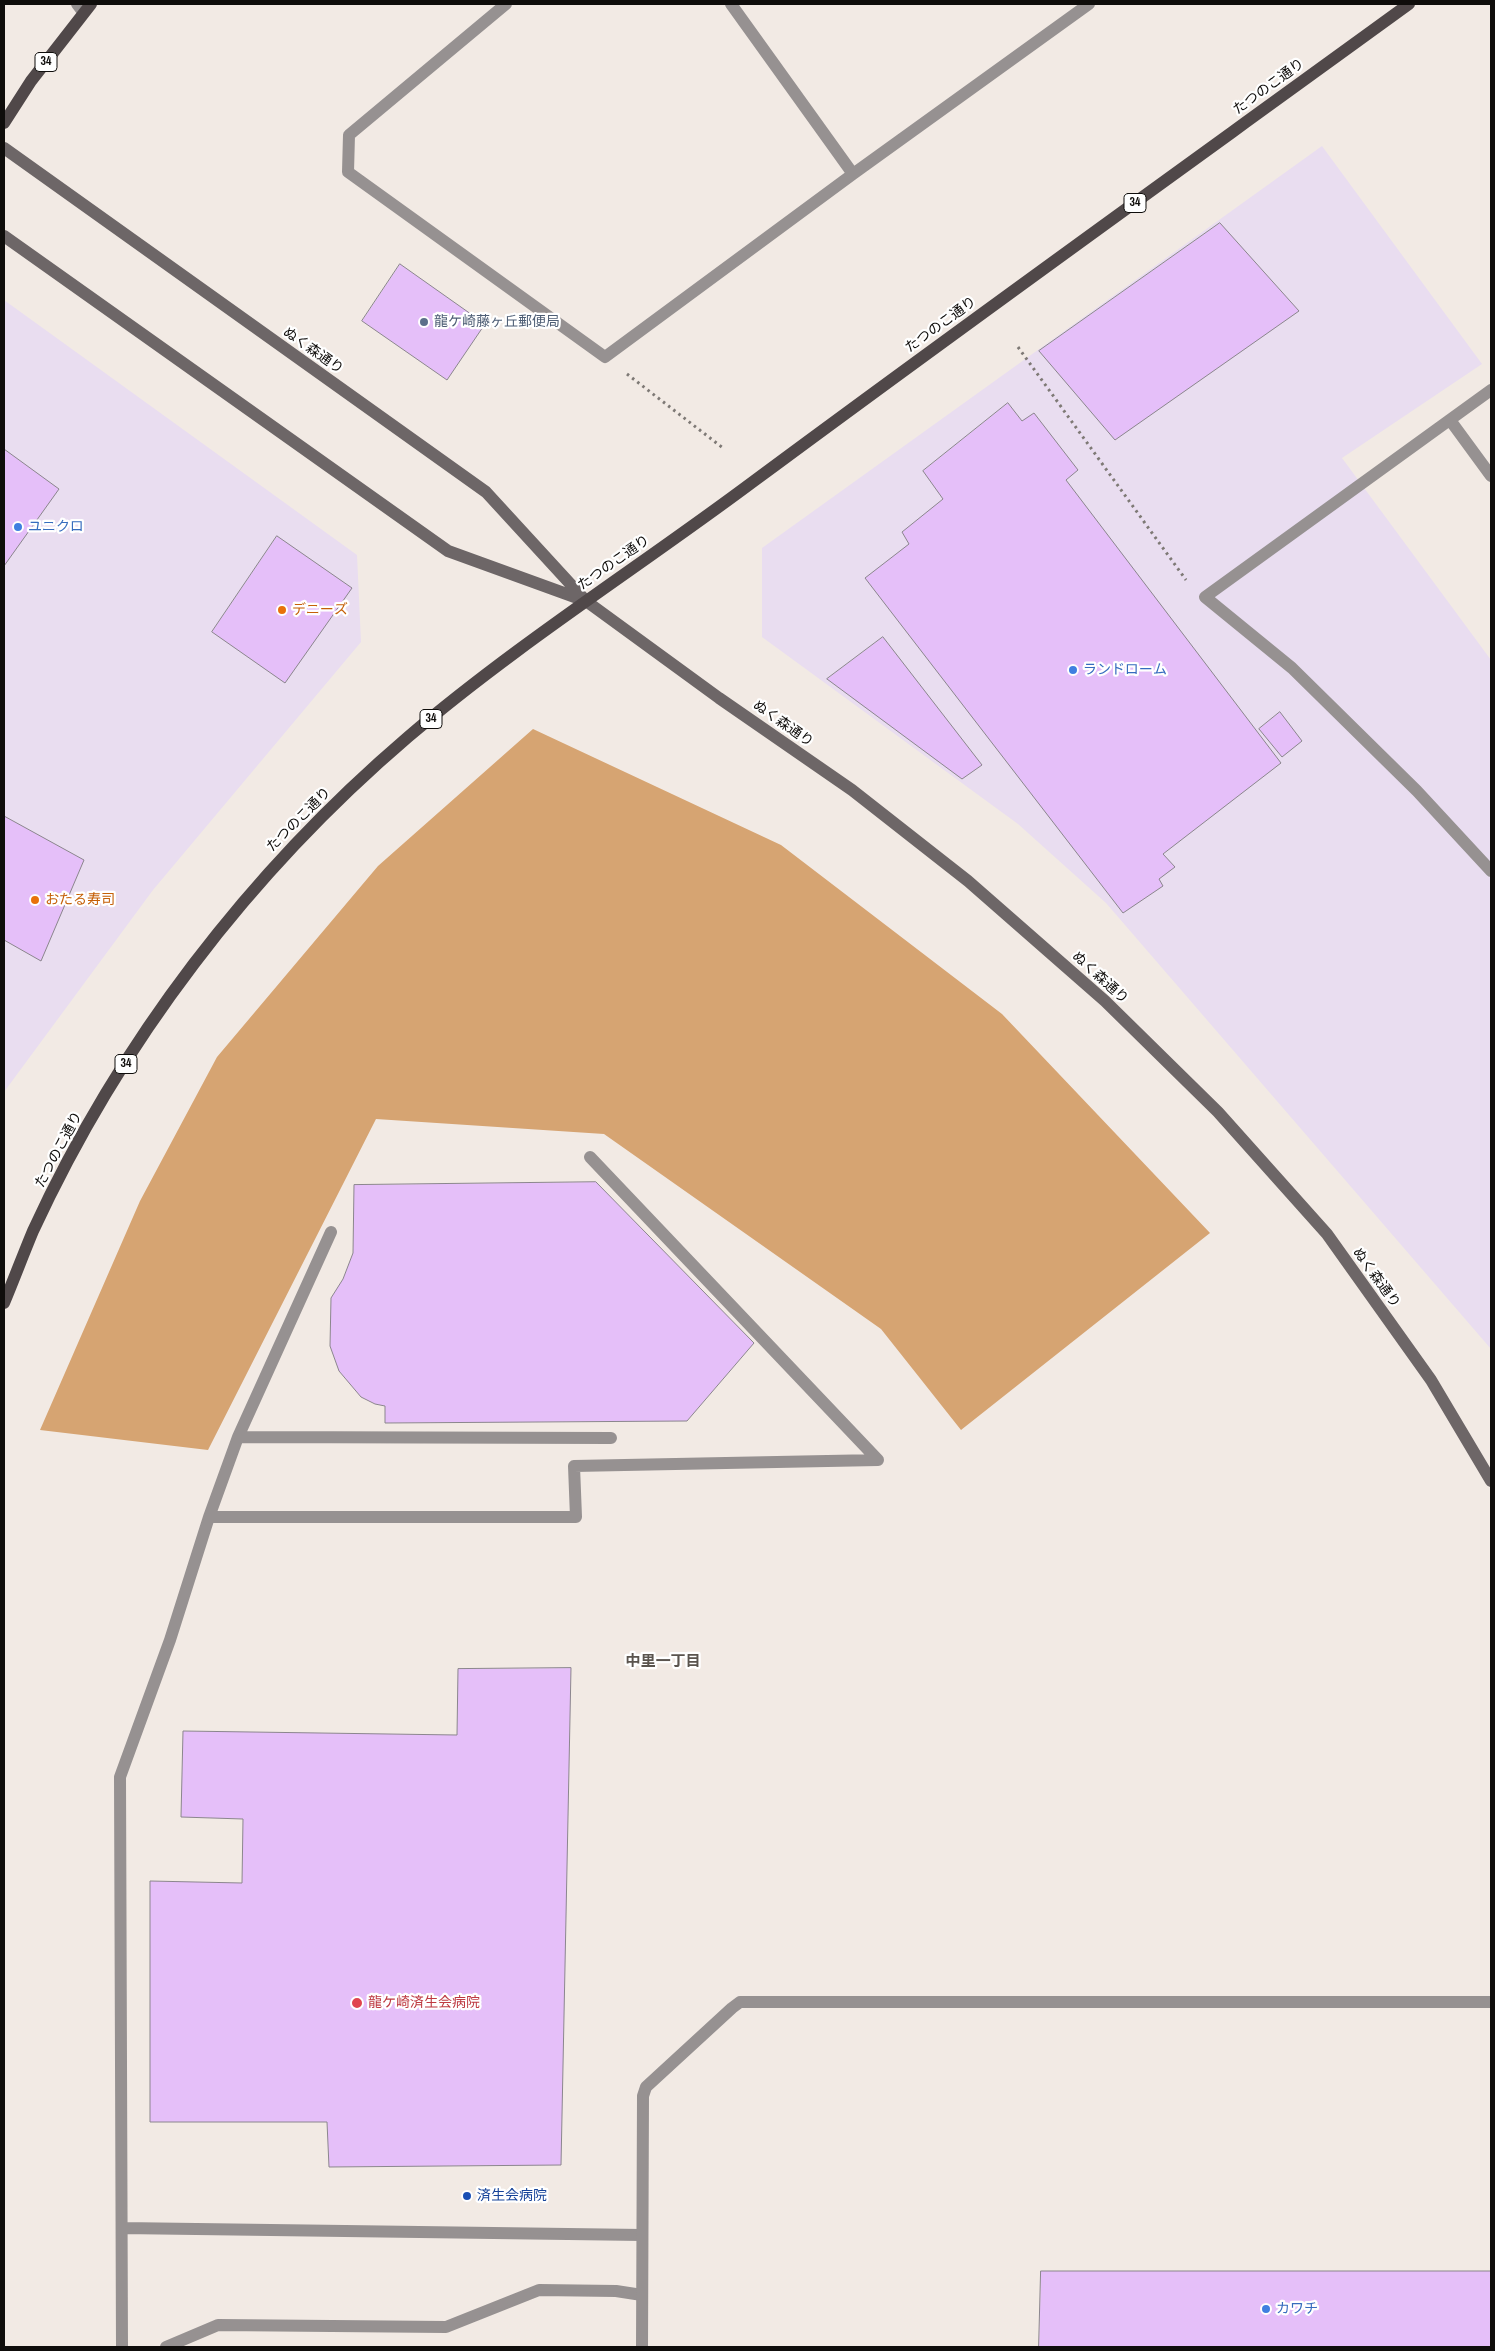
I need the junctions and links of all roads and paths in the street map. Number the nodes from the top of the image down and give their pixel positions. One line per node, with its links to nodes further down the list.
1 (506, 4): 11 (street)
2 (731, 4): 8 (street)
3 (1090, 4): 8 (street)
4 (1409, 4): 17 (main road, たつのこ通り / 34)
5 (83, 6): 6 (main road, 34)
6 (4, 122)
7 (4, 148): 17 (main road, ぬく森通り)
8 (854, 174): 11 (street)
9 (4, 236): 17 (main road, ぬく森通り)
10 (1018, 347): 16 (path)
11 (605, 357): 14 (path)
12 (1491, 390): 13 (street)
13 (1450, 420): 15 (street); 16 (street)
14 (723, 448)
15 (1491, 476)
16 (1205, 597): 18 (street)
17 (586, 601): 21 (main road, たつのこ通り / 34); 24 (main road, ぬく森通り)
18 (1491, 871)
19 (590, 1157): 25 (street)
20 (331, 1232): 22 (street)
21 (4, 1304)
22 (238, 1436): 23 (street); 25 (street)
23 (611, 1438)
24 (1491, 1481)
25 (208, 1517): 27 (street)
26 (1491, 2002): 28 (street)
27 (122, 2228): 28 (street); 30 (street)
28 (642, 2235): 29 (street)
29 (642, 2295): 31 (street); 32 (street)
30 (122, 2347)
31 (166, 2347)
32 (642, 2347)

